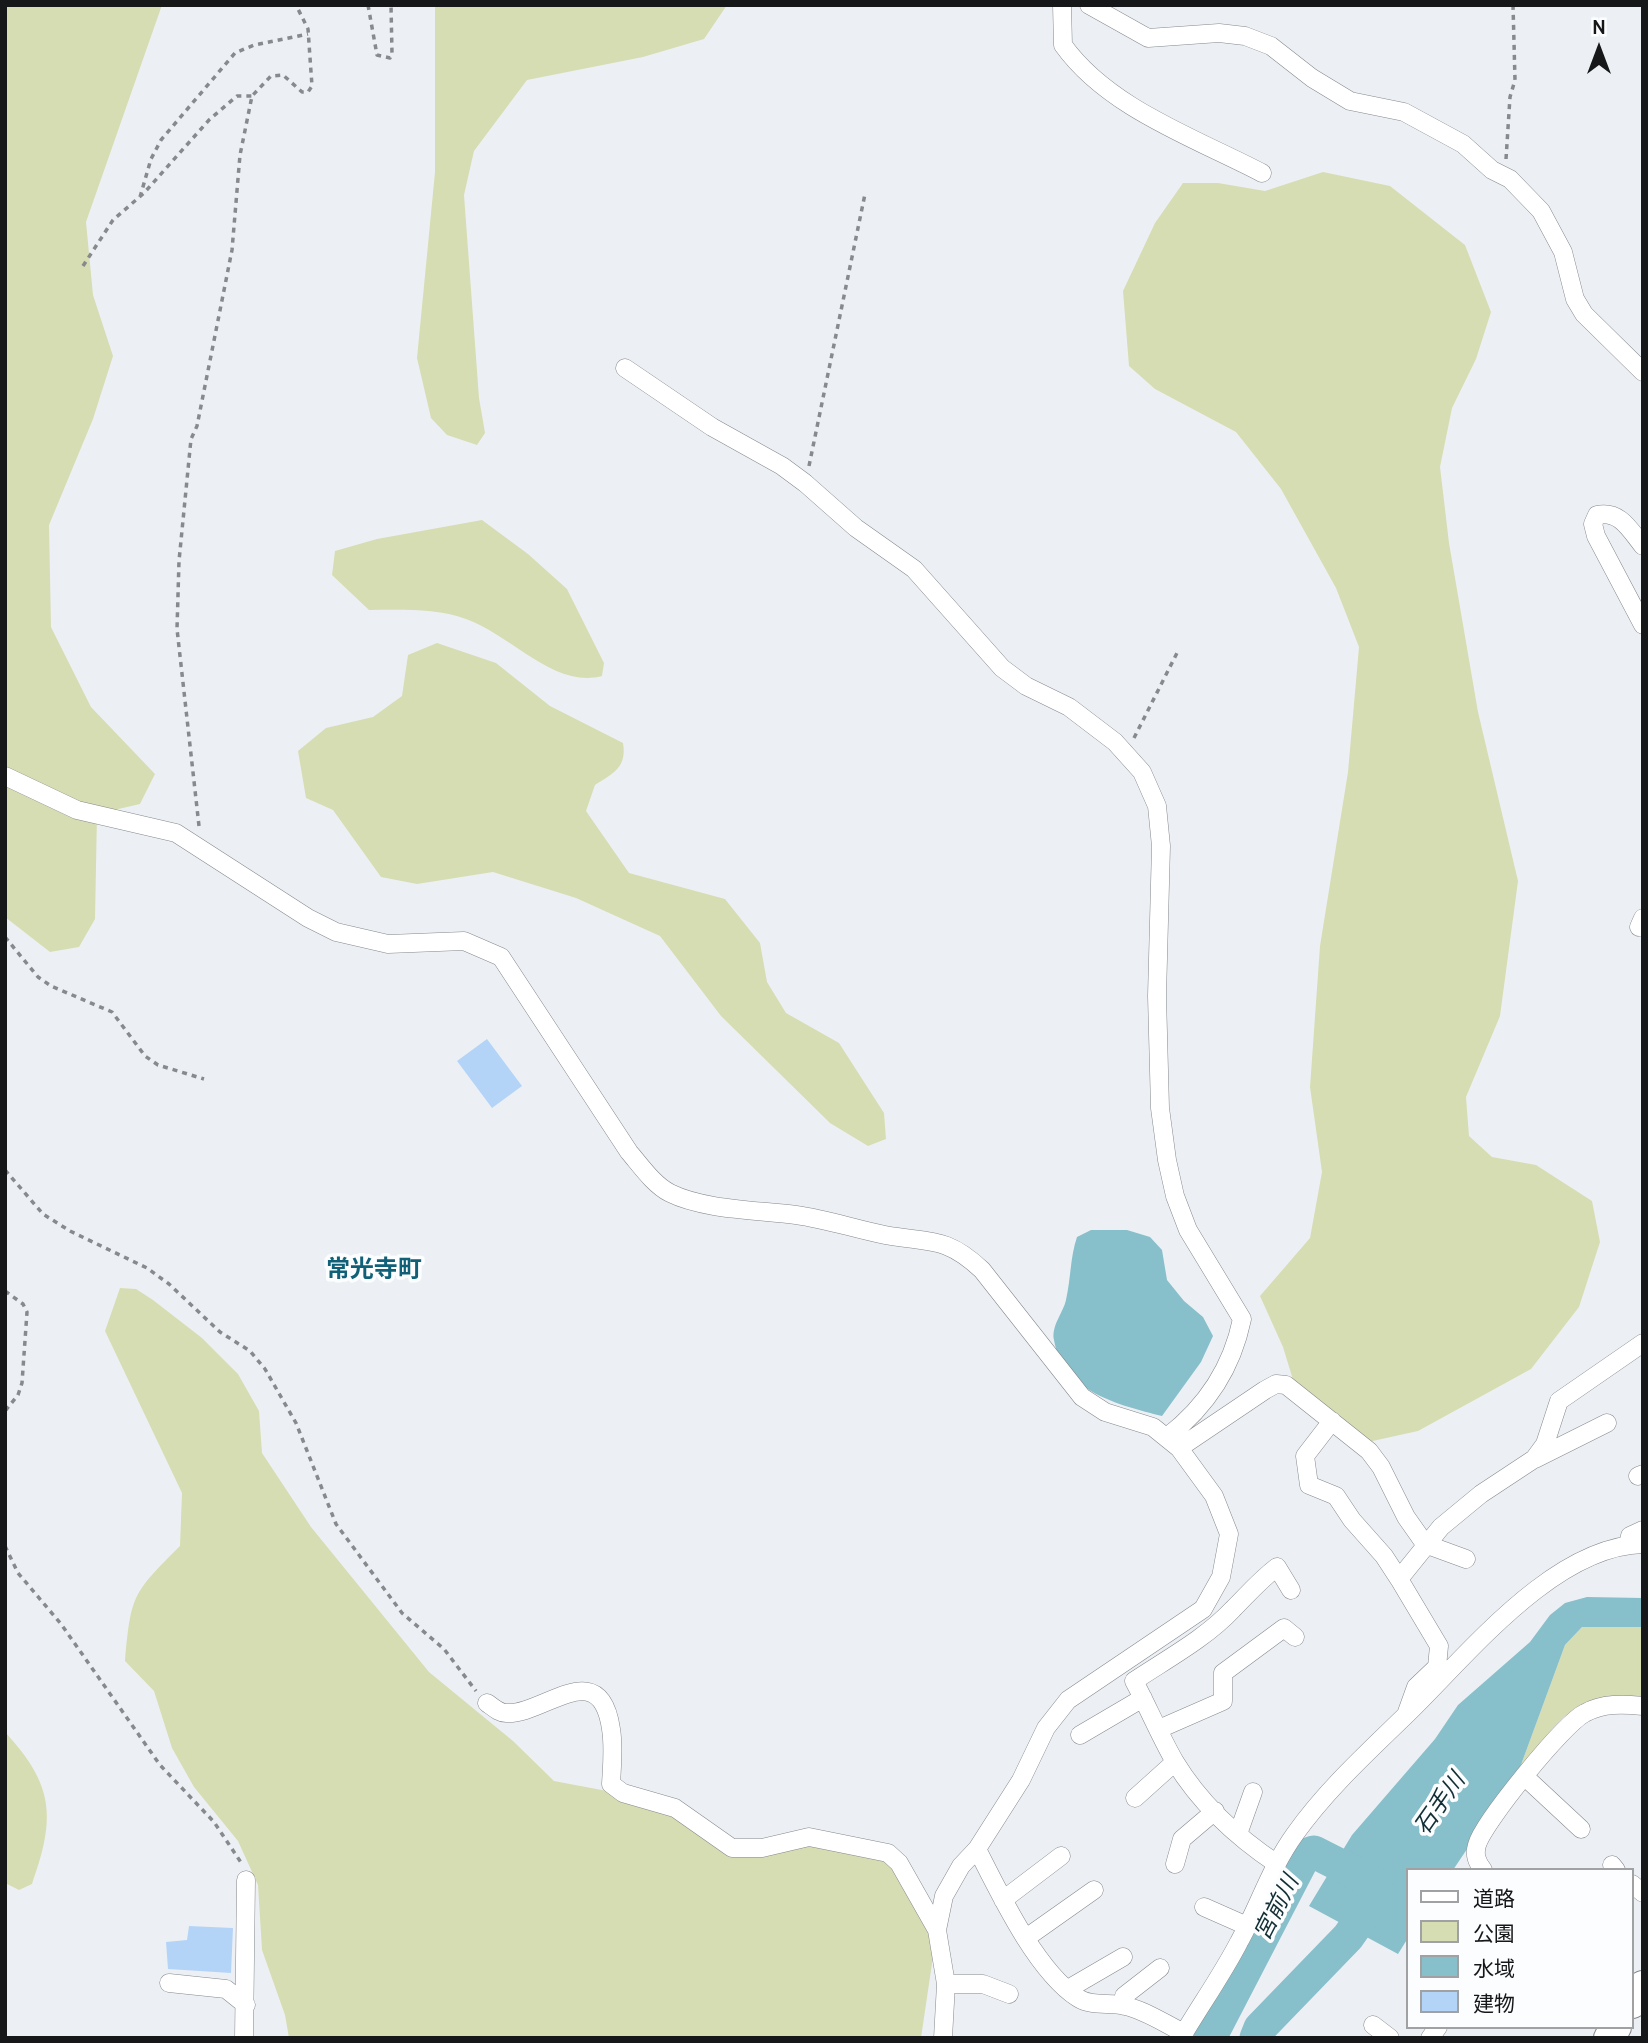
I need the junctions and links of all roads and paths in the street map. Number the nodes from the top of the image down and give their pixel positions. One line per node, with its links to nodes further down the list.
1 (296, 5): 7 (path)
2 (368, 5): 3 (path)
3 (391, 5)
4 (1062, 5): 9 (street)
5 (1090, 5): 10 (street)
6 (1513, 5): 10 (path)
7 (308, 34): 8 (path); 12 (path)
8 (252, 96): 12 (path); 22 (path)
9 (1262, 173)
10 (1510, 179): 15 (street)
11 (865, 194): 16 (path)
12 (140, 197): 13 (path)
13 (83, 266)
14 (625, 368): 16 (street)
15 (1643, 372)
16 (805, 483): 20 (street)
17 (1643, 546): 18 (street)
18 (1643, 625)
19 (1180, 649): 20 (path)
20 (1126, 754): 31 (street)
21 (5, 776): 22 (street)
22 (204, 852): 31 (street)
23 (5, 937): 24 (path)
24 (204, 1079)
25 (5, 1170): 42 (path)
26 (5, 1291): 28 (path)
27 (1643, 1343): 32 (street)
28 (5, 1411)
29 (1332, 1421): 31 (street); 34 (street); 38 (street)
30 (1607, 1423): 32 (street)
31 (1173, 1443): 54 (street)
32 (1534, 1459): 34 (street)
33 (1643, 1530): 35 (street)
34 (1425, 1544): 37 (street); 38 (street)
35 (1635, 1545): 44 (street)
36 (5, 1546): 59 (path)
37 (1466, 1559)
38 (1399, 1579): 44 (street)
39 (1291, 1590): 41 (street)
40 (1295, 1637): 45 (street)
41 (1143, 1698): 45 (street); 46 (street)
42 (487, 1703): 64 (street)
43 (1643, 1706): 48 (street)
44 (1406, 1715): 57 (street)
45 (1159, 1729): 47 (street)
46 (1080, 1735)
47 (1175, 1762): 50 (street); 51 (street)
48 (1524, 1776): 52 (street); 58 (street)
49 (1253, 1792): 53 (street)
50 (1136, 1798)
51 (1215, 1811): 53 (street); 56 (street)
52 (1581, 1829)
53 (1238, 1834): 57 (street)
54 (976, 1849): 61 (street); 64 (street)
55 (1061, 1856): 61 (street)
56 (1175, 1864)
57 (1277, 1864): 63 (street)
58 (1482, 1868)
59 (246, 1880): 72 (street)
60 (1094, 1891): 65 (street)
61 (1003, 1900): 65 (street)
62 (1204, 1907): 63 (street)
63 (1247, 1926): 75 (street)
64 (937, 1930): 69 (street)
65 (1026, 1938): 70 (street)
66 (1124, 1957): 70 (street)
67 (1160, 1968): 73 (street)
68 (169, 1983): 72 (street)
69 (946, 1984): 71 (street); 77 (street)
70 (1068, 1989): 73 (street)
71 (1009, 1994)
72 (246, 2005): 76 (street)
73 (1123, 2005): 75 (street)
74 (1373, 2025): 78 (street)
75 (1184, 2035)
76 (244, 2038)
77 (943, 2038)
78 (1390, 2038)

